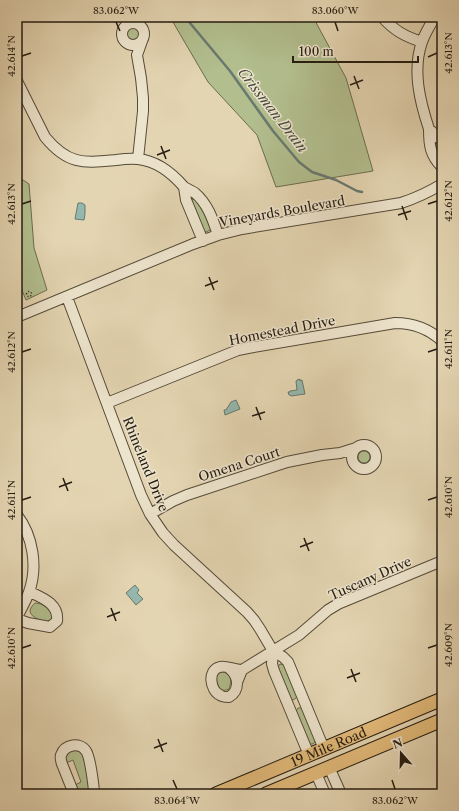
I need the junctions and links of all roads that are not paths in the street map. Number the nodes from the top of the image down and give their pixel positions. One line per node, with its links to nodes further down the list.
1 (382, 17): 5 (street)
2 (435, 17): 5 (street)
3 (125, 41): 4 (street); 4 (street); 6 (street)
4 (142, 41): 6 (street)
5 (422, 42): 8 (street)
6 (137, 54): 10 (street)
7 (17, 81): 10 (street)
8 (429, 128): 9 (street); 11 (street)
9 (442, 141)
10 (138, 159): 13 (street)
11 (442, 167)
12 (442, 184): 14 (street, Vineyards Boulevard)
13 (184, 187): 14 (street); 15 (street)
14 (218, 235): 15 (street, Vineyards Boulevard)
15 (203, 241): 16 (street, Vineyards Boulevard)
16 (67, 297): 17 (street, Vineyards Boulevard); 19 (street, Rhineland Drive)
17 (17, 317)
18 (442, 341): 19 (street, Homestead Drive)
19 (107, 403): 23 (street, Rhineland Drive)
20 (356, 448): 21 (street, Omena Court); 22 (street); 22 (street, Omena Court)
21 (340, 453): 22 (street, Omena Court); 23 (street, Omena Court)
22 (353, 462)
23 (150, 514): 28 (street, Rhineland Drive)
24 (17, 515): 26 (street)
25 (442, 561): 28 (street, Tuscany Drive)
26 (30, 592): 27 (street); 27 (street)
27 (17, 618)
28 (273, 651): 30 (street, Tuscany Drive); 33 (street, Rhineland Drive); 34 (street, Rhineland Drive)
29 (230, 669): 30 (street); 31 (street); 31 (street)
30 (242, 670): 31 (street)
31 (238, 680)
32 (442, 699): 36 (main road, 19 Mile Road)
33 (304, 700): 34 (street); 37 (street, Rhineland Drive)
34 (289, 707): 39 (street, Rhineland Drive)
35 (442, 720): 38 (main road, 19 Mile Road)
36 (363, 732): 37 (main road, 19 Mile Road); 38 (main road)
37 (324, 749): 39 (main road, 19 Mile Road)
38 (364, 753): 40 (main road, 19 Mile Road)
39 (309, 755): 44 (main road, 19 Mile Road)
40 (329, 767): 41 (main road, 19 Mile Road); 47 (street)
41 (316, 773): 45 (main road, 19 Mile Road); 46 (street)
42 (74, 794): 43 (street)
43 (94, 794)
44 (218, 794)
45 (266, 794)
46 (325, 794)
47 (341, 794)

